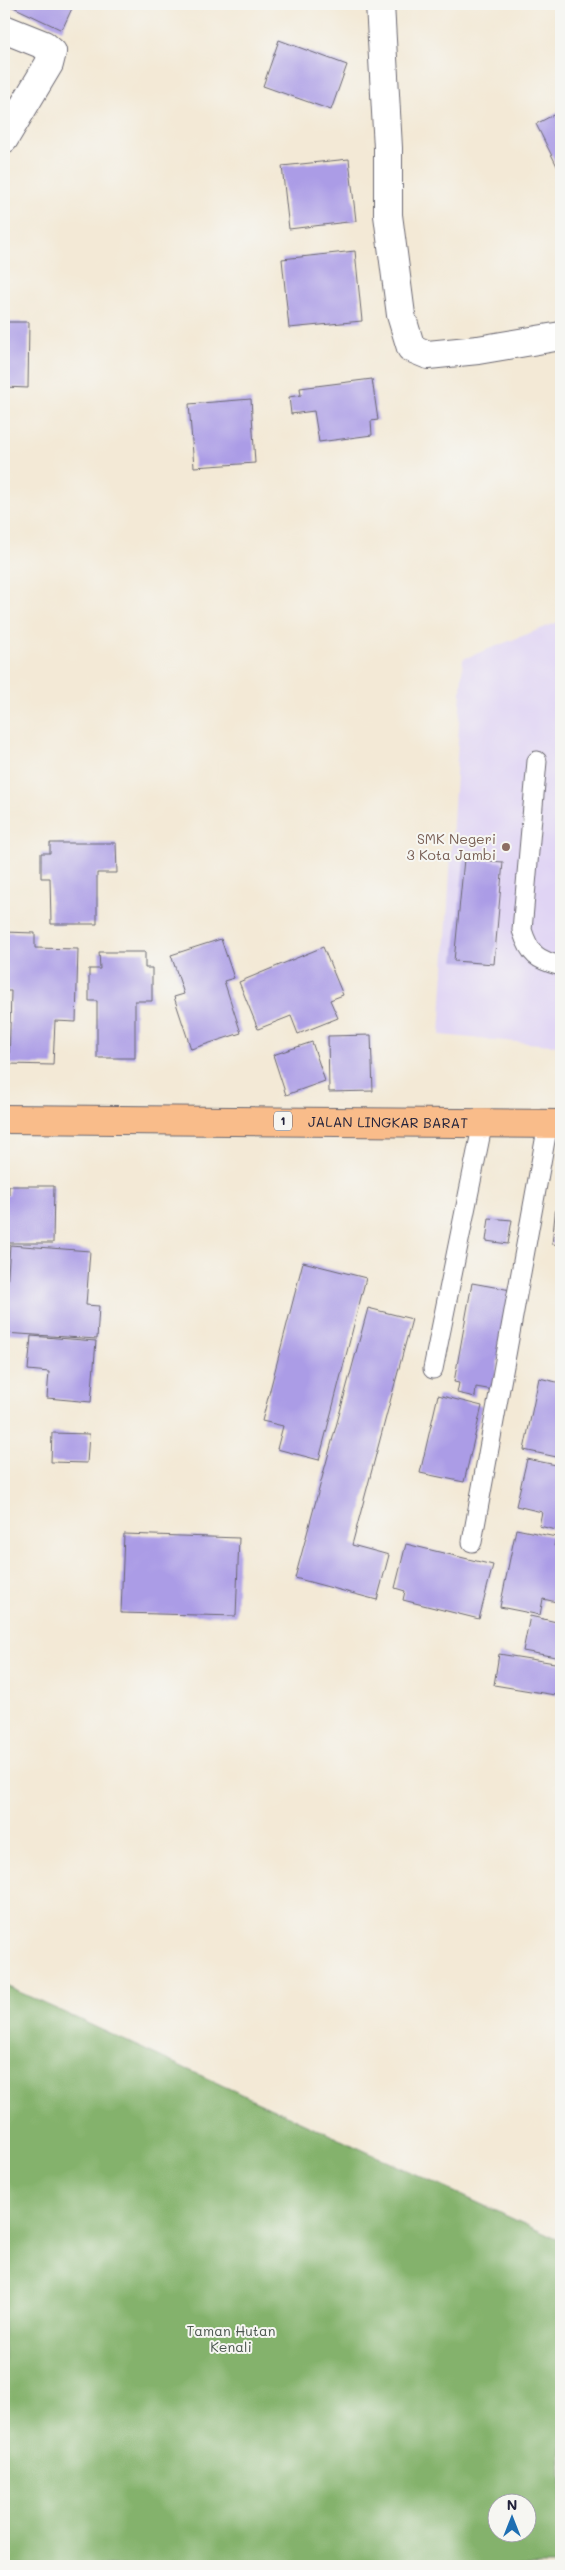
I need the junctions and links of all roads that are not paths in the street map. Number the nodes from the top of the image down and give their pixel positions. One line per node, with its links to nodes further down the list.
1 (380, 4): 4 (street)
2 (4, 29): 3 (street)
3 (4, 138)
4 (561, 336)
5 (537, 761): 6 (lane)
6 (561, 966)
7 (4, 1119): 8 (highway, JALAN LINGKAR BARAT / 1)
8 (483, 1122): 9 (highway, JALAN LINGKAR BARAT / 1); 10 (lane)
9 (554, 1124): 11 (lane)
10 (433, 1369)
11 (472, 1542)

